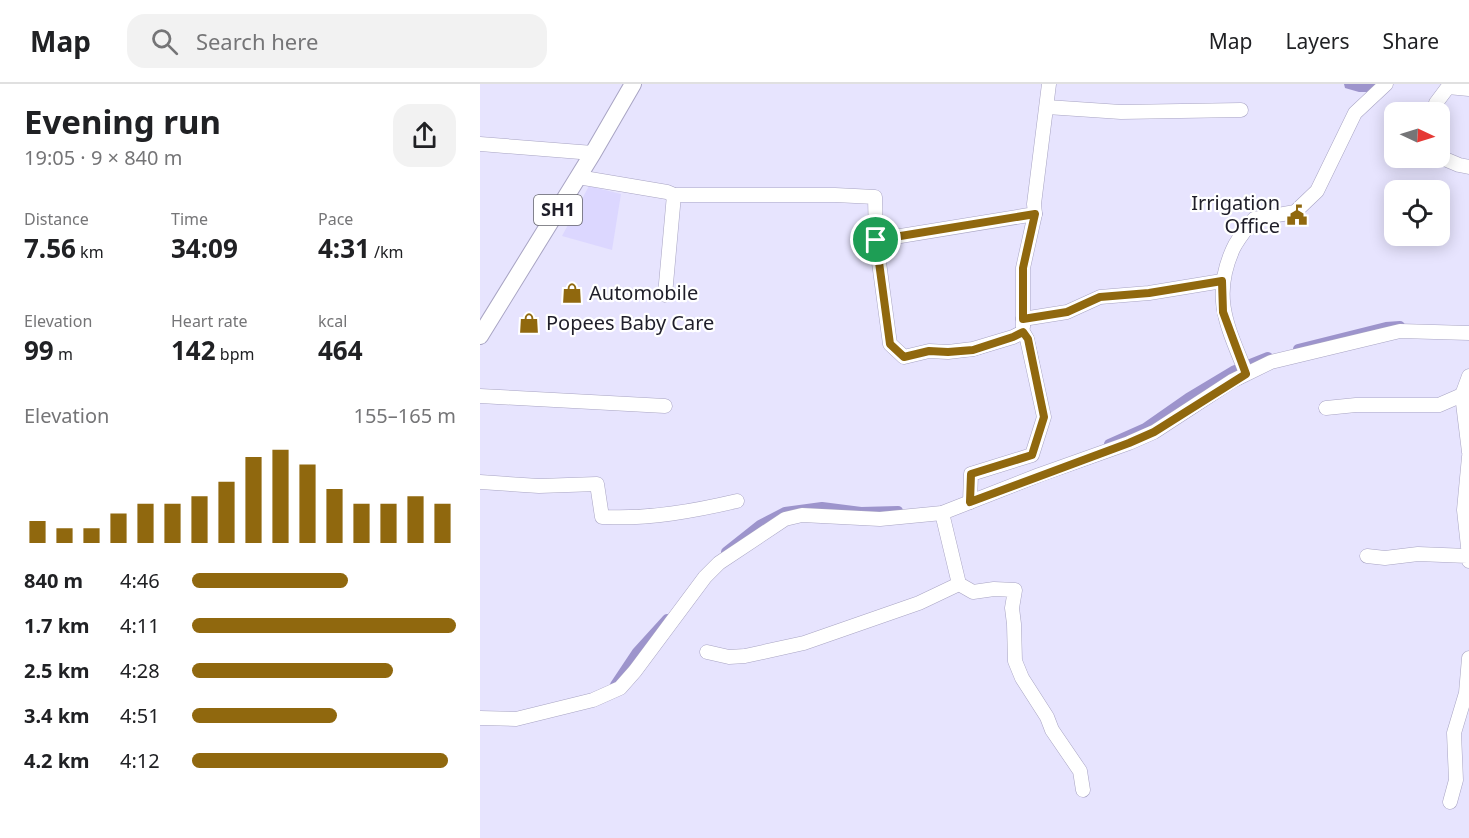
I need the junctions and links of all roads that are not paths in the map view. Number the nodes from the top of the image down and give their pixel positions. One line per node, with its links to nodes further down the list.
1 (633, 84): 9 (main road, SH1)
2 (1049, 84): 6 (street)
3 (1386, 84): 16 (street)
4 (1469, 89): 5 (street)
5 (1437, 102)
6 (1047, 107): 7 (street); 14 (street)
7 (1241, 110)
8 (480, 144): 9 (street)
9 (593, 153): 12 (main road, SH1)
10 (1450, 161): 11 (street)
11 (1469, 167)
12 (578, 177): 13 (street); 20 (main road, SH1)
13 (674, 195): 15 (street); 17 (street)
14 (1035, 214): 15 (street); 18 (street)
15 (876, 240): 18 (street)
16 (1222, 281): 18 (street); 21 (street)
17 (665, 295)
18 (1023, 326): 30 (street)
19 (1469, 333): 21 (street)
20 (480, 336)
21 (1246, 374): 30 (street)
22 (1469, 376): 23 (street)
23 (1462, 395): 26 (street); 27 (street)
24 (480, 396): 25 (street)
25 (665, 406)
26 (1326, 408)
27 (1469, 454): 33 (street)
28 (480, 482): 29 (street)
29 (737, 501)
30 (970, 502): 31 (street)
31 (942, 513): 34 (street); 37 (street)
32 (1367, 556): 33 (street)
33 (1469, 558)
34 (959, 584): 35 (street); 38 (street)
35 (707, 652)
36 (1469, 658): 39 (street)
37 (480, 718)
38 (1083, 790)
39 (1450, 802)

